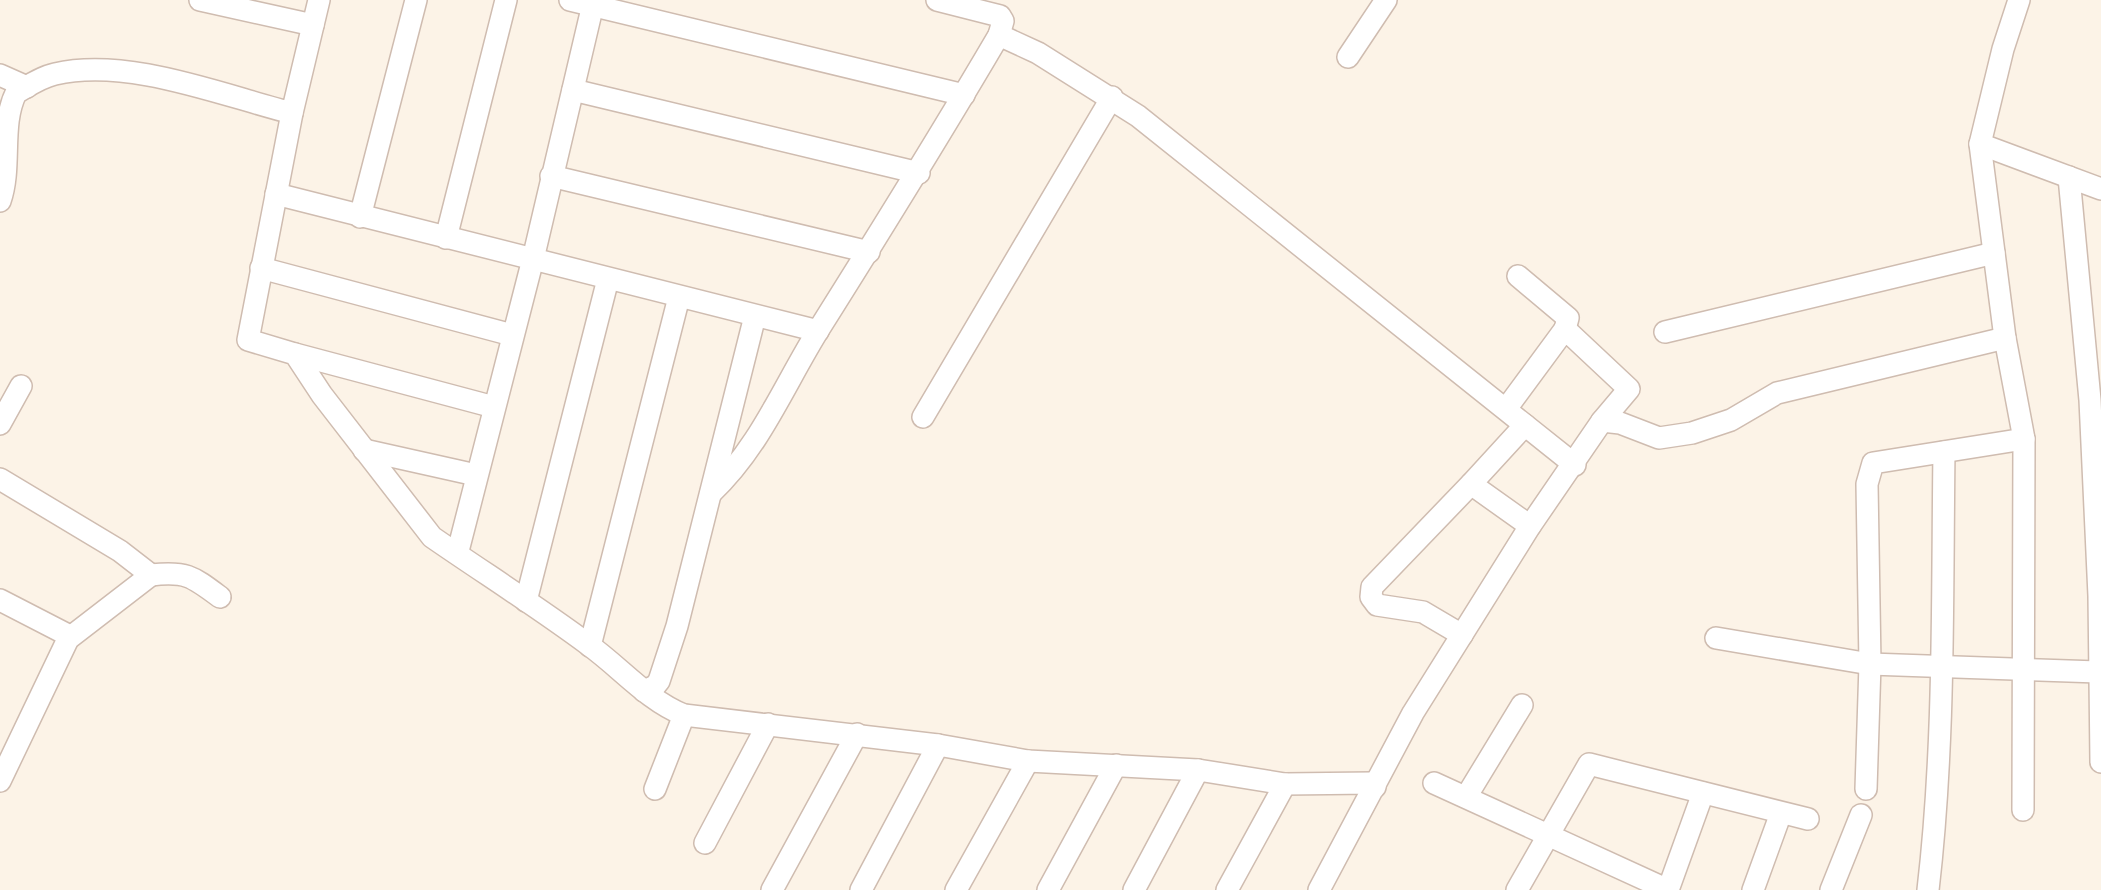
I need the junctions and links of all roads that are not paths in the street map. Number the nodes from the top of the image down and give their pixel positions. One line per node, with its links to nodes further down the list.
1 (200, 0): 10 (street)
2 (319, 0): 10 (street)
3 (416, 0): 26 (street)
4 (506, 0): 27 (street)
5 (570, 0): 9 (street)
6 (937, 0): 11 (street)
7 (1386, 0): 12 (street)
8 (2020, 0): 19 (street)
9 (593, 3): 15 (street); 16 (street)
10 (313, 25): 18 (street)
11 (999, 34): 16 (street); 17 (street)
12 (1348, 57)
13 (0, 75): 14 (street)
14 (27, 87): 18 (street); 25 (street)
15 (573, 90): 20 (street); 21 (street)
16 (964, 95): 20 (street)
17 (1112, 97): 47 (street); 48 (street)
18 (292, 113): 24 (street)
19 (1980, 144): 22 (street); 29 (street)
20 (919, 173): 28 (street)
21 (551, 176): 28 (street); 30 (street)
22 (2069, 177): 23 (street); 34 (street)
23 (2101, 190)
24 (276, 194): 26 (street); 31 (street)
25 (0, 201)
26 (360, 217): 27 (street)
27 (446, 238): 30 (street)
28 (869, 252): 39 (street)
29 (1994, 253): 40 (street); 42 (street)
30 (533, 259): 33 (street); 41 (street)
31 (261, 268): 41 (street); 43 (street)
32 (1518, 276): 38 (street)
33 (607, 279): 35 (street); 67 (street)
34 (2080, 295): 36 (street); 45 (street)
35 (679, 297): 37 (street); 71 (street)
36 (2101, 308)
37 (755, 316): 39 (street); 60 (street)
38 (1565, 329): 47 (street); 49 (street)
39 (818, 331): 60 (street)
40 (1665, 332)
41 (512, 335): 46 (street)
42 (2005, 338): 49 (street); 52 (street)
43 (295, 354): 46 (street); 53 (street)
44 (22, 386): 50 (street)
45 (2096, 404): 59 (street)
46 (494, 407): 56 (street)
47 (1506, 409): 51 (street)
48 (923, 417)
49 (1602, 421): 55 (street)
50 (0, 424)
51 (1525, 425): 55 (street); 58 (street)
52 (2024, 439): 54 (street); 74 (street)
53 (363, 450): 56 (street); 62 (street)
54 (1944, 452): 72 (street); 73 (street)
55 (1575, 465): 61 (street)
56 (476, 475): 62 (street)
57 (0, 479): 63 (street)
58 (1471, 484): 61 (street); 68 (street)
59 (2098, 489): 64 (street)
60 (711, 493): 76 (street)
61 (1530, 526): 68 (street)
62 (458, 551): 67 (street)
63 (151, 575): 65 (street); 70 (street)
64 (2100, 588): 75 (street)
65 (220, 597)
66 (0, 600): 70 (street)
67 (526, 601): 71 (street)
68 (1462, 635): 89 (street)
69 (1716, 638): 72 (street)
70 (68, 639): 86 (street)
71 (590, 646): 76 (street)
72 (1870, 664): 73 (street); 91 (street)
73 (1942, 668): 74 (street); 111 (street)
74 (2021, 670): 75 (street); 94 (street)
75 (2098, 672): 83 (street)
76 (644, 691): 78 (street)
77 (1522, 705): 93 (street)
78 (684, 715): 79 (street); 90 (street)
79 (768, 724): 80 (street); 99 (street)
80 (857, 734): 81 (street); 100 (street)
81 (938, 745): 82 (street); 101 (street)
82 (1028, 761): 84 (street); 102 (street)
83 (2101, 762)
84 (1116, 765): 85 (street); 103 (street)
85 (1198, 770): 87 (street); 104 (street)
86 (0, 781)
87 (1285, 783): 89 (street); 105 (street)
88 (1434, 783): 93 (street)
89 (1375, 788): 106 (street)
90 (654, 789)
91 (1866, 789)
92 (1703, 793): 95 (street); 98 (street); 108 (street)
93 (1466, 797): 98 (street)
94 (2023, 810)
95 (1781, 813): 97 (street); 109 (street)
96 (1861, 815): 110 (street)
97 (1808, 820)
98 (1546, 834): 107 (street); 108 (street)
99 (705, 843)
100 (772, 890)
101 (860, 890)
102 (957, 890)
103 (1048, 890)
104 (1134, 890)
105 (1227, 890)
106 (1318, 890)
107 (1517, 890)
108 (1668, 890)
109 (1753, 890)
110 (1831, 890)
111 (1928, 890)

